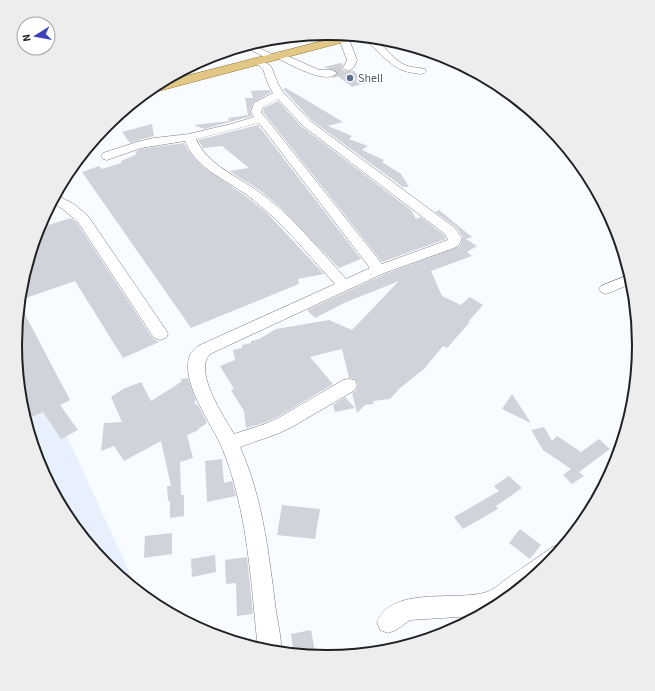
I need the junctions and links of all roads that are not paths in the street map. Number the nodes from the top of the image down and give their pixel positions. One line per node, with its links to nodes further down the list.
1 (336, 40): 5 (main road)
2 (350, 41): 6 (street)
3 (375, 44): 7 (street)
4 (254, 49): 5 (street)
5 (269, 58): 8 (street); 9 (main road); 10 (street)
6 (348, 68)
7 (421, 71)
8 (332, 73)
9 (170, 84)
10 (279, 94): 11 (street); 15 (street)
11 (260, 119): 12 (street); 15 (street)
12 (190, 137): 13 (street); 17 (street)
13 (107, 156)
14 (59, 201): 19 (street)
15 (379, 270): 17 (street)
16 (626, 281): 18 (street)
17 (344, 286): 21 (street)
18 (606, 289)
19 (160, 334)
20 (349, 385): 21 (street)
21 (230, 443): 24 (street)
22 (524, 579): 23 (street)
23 (388, 622)
24 (269, 645)

